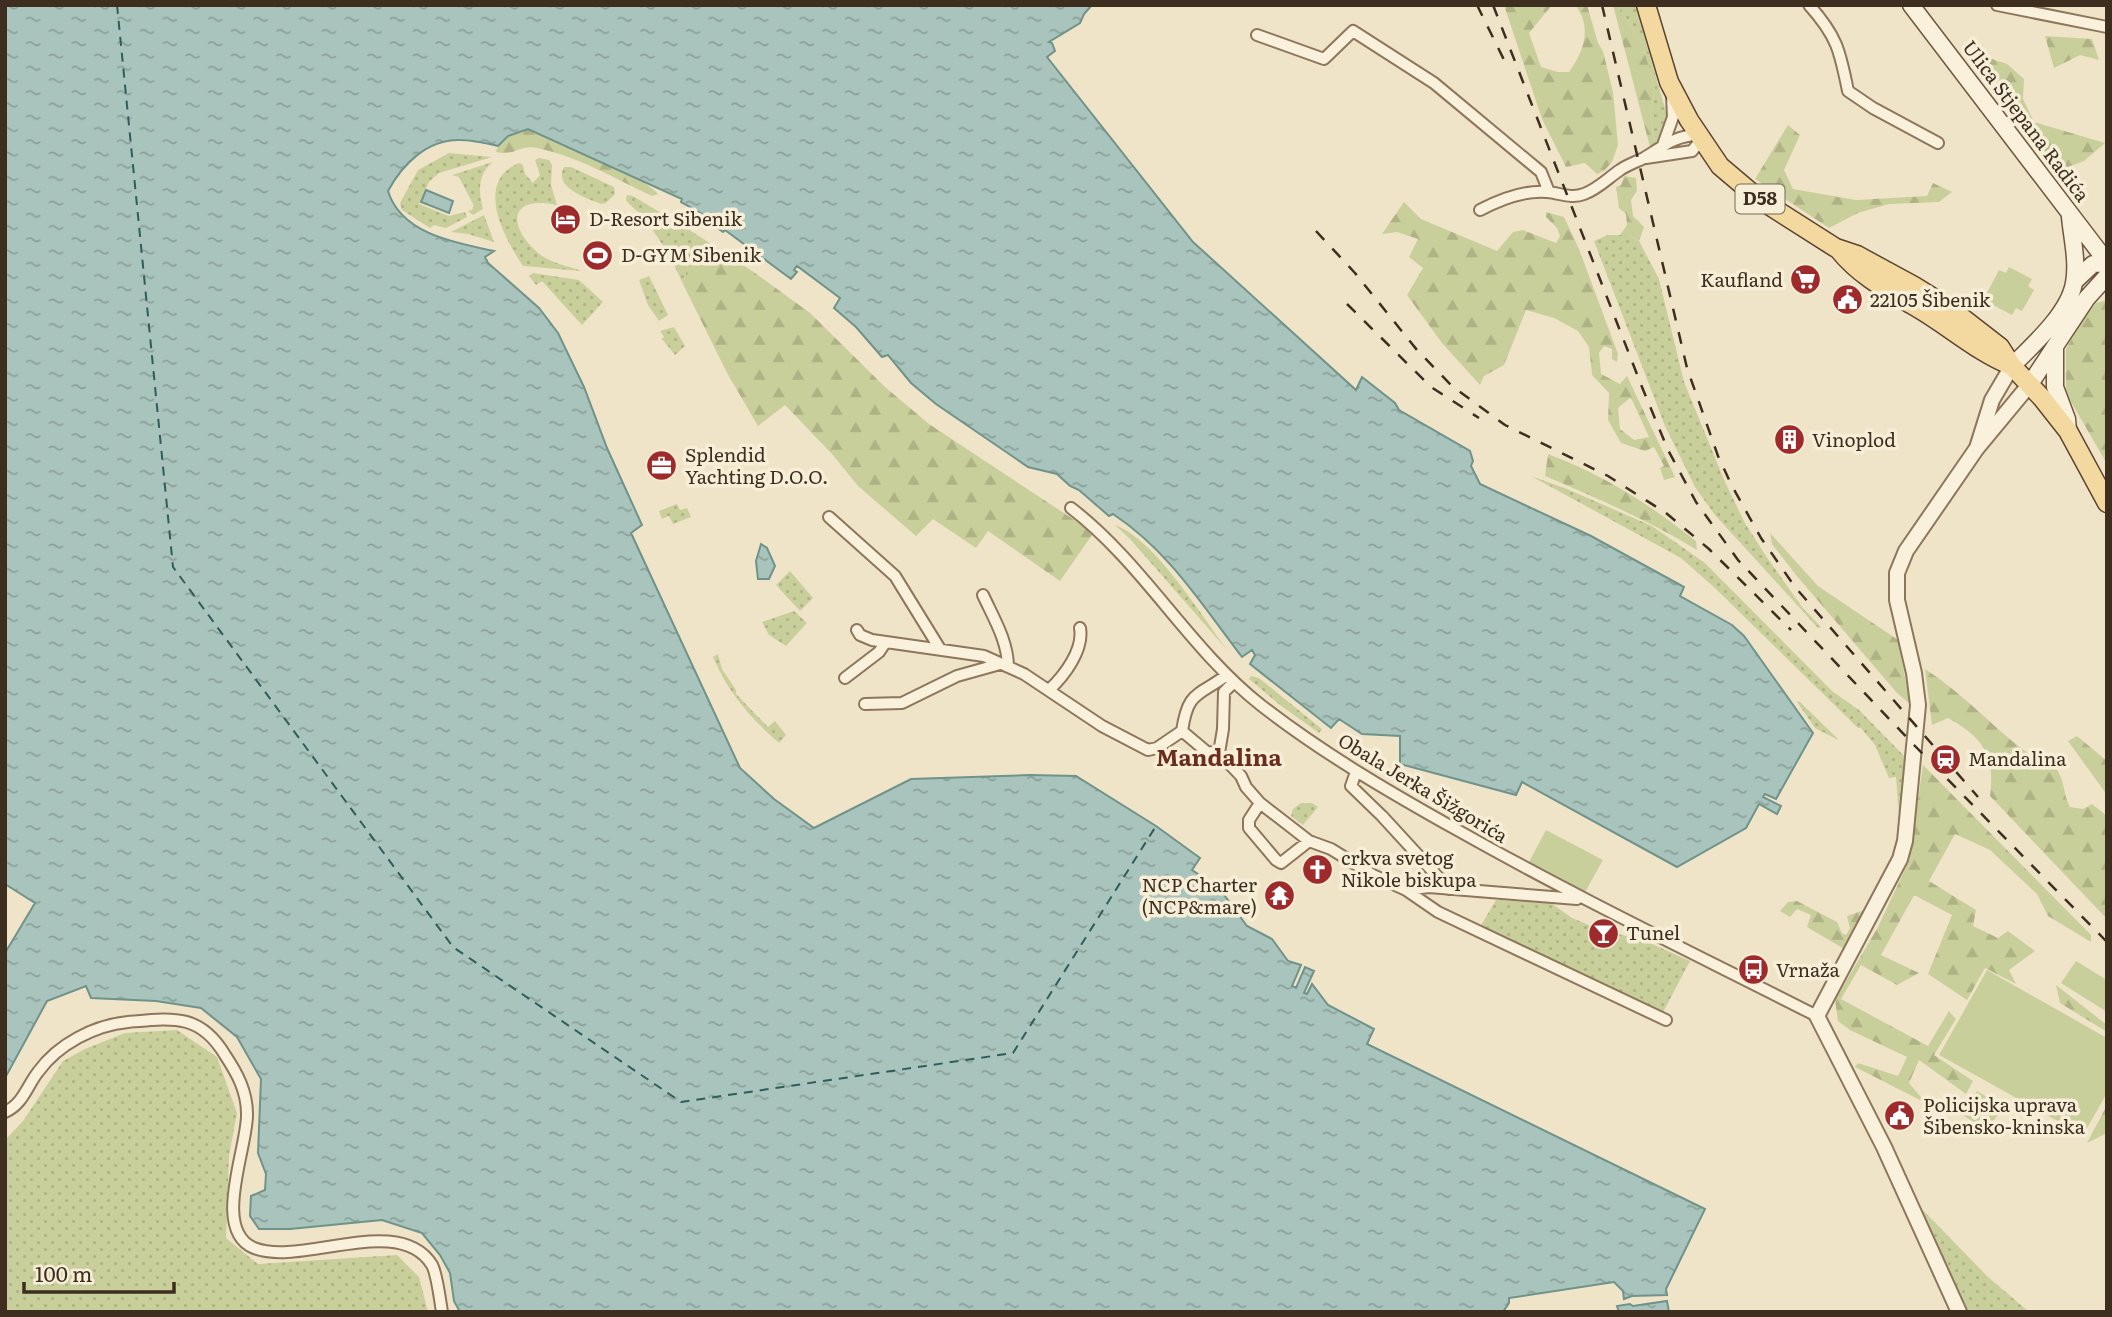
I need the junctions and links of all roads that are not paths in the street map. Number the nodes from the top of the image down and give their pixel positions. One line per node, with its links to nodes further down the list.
1 (1646, 5): 7 (main road, D58)
2 (1809, 5): 9 (street)
3 (1911, 5): 14 (main road, Ulica Stjepana Radića)
4 (1997, 5): 5 (street)
5 (2107, 27)
6 (1257, 35): 12 (street)
7 (1669, 82): 8 (main road, D58); 10 (street)
8 (1700, 137): 10 (street); 11 (street); 19 (main road, D58)
9 (1938, 143)
10 (1663, 145): 11 (street)
11 (1643, 158): 12 (street)
12 (1549, 192): 13 (street)
13 (1480, 210)
14 (2070, 215): 15 (main road, Ulica Stjepana Radića); 17 (main road)
15 (2107, 263): 17 (main road)
16 (2107, 276): 18 (main road)
17 (2075, 281): 19 (main road)
18 (2055, 344): 20 (main road); 21 (main road)
19 (2012, 366): 20 (main road, D58); 22 (street)
20 (2029, 384): 21 (main road, D58); 22 (street)
21 (2068, 431): 23 (main road, D58)
22 (1976, 449): 44 (street)
23 (2107, 503)
24 (1071, 508): 33 (street, Obala Jerka Šižgorića)
25 (829, 517): 30 (street)
26 (982, 595): 31 (street)
27 (1080, 628): 34 (street)
28 (857, 630): 29 (street)
29 (886, 643): 30 (street); 32 (street)
30 (940, 649): 31 (street)
31 (1004, 665): 34 (street); 35 (street)
32 (845, 678)
33 (1230, 679): 36 (street); 37 (street); 38 (street, Obala Jerka Šižgorića)
34 (1049, 690): 36 (street)
35 (865, 704)
36 (1182, 732): 37 (street)
37 (1219, 753): 39 (street)
38 (1356, 772): 41 (street); 43 (street, Obala Jerka Šižgorića)
39 (1260, 803): 40 (street); 40 (street)
40 (1309, 841): 42 (street)
41 (1449, 889): 42 (street); 43 (street)
42 (1406, 890): 45 (street)
43 (1582, 899): 44 (street, Obala Jerka Šižgorića)
44 (1817, 1016): 48 (street)
45 (1666, 1020)
46 (5, 1112): 47 (street)
47 (442, 1312)
48 (1959, 1312)

